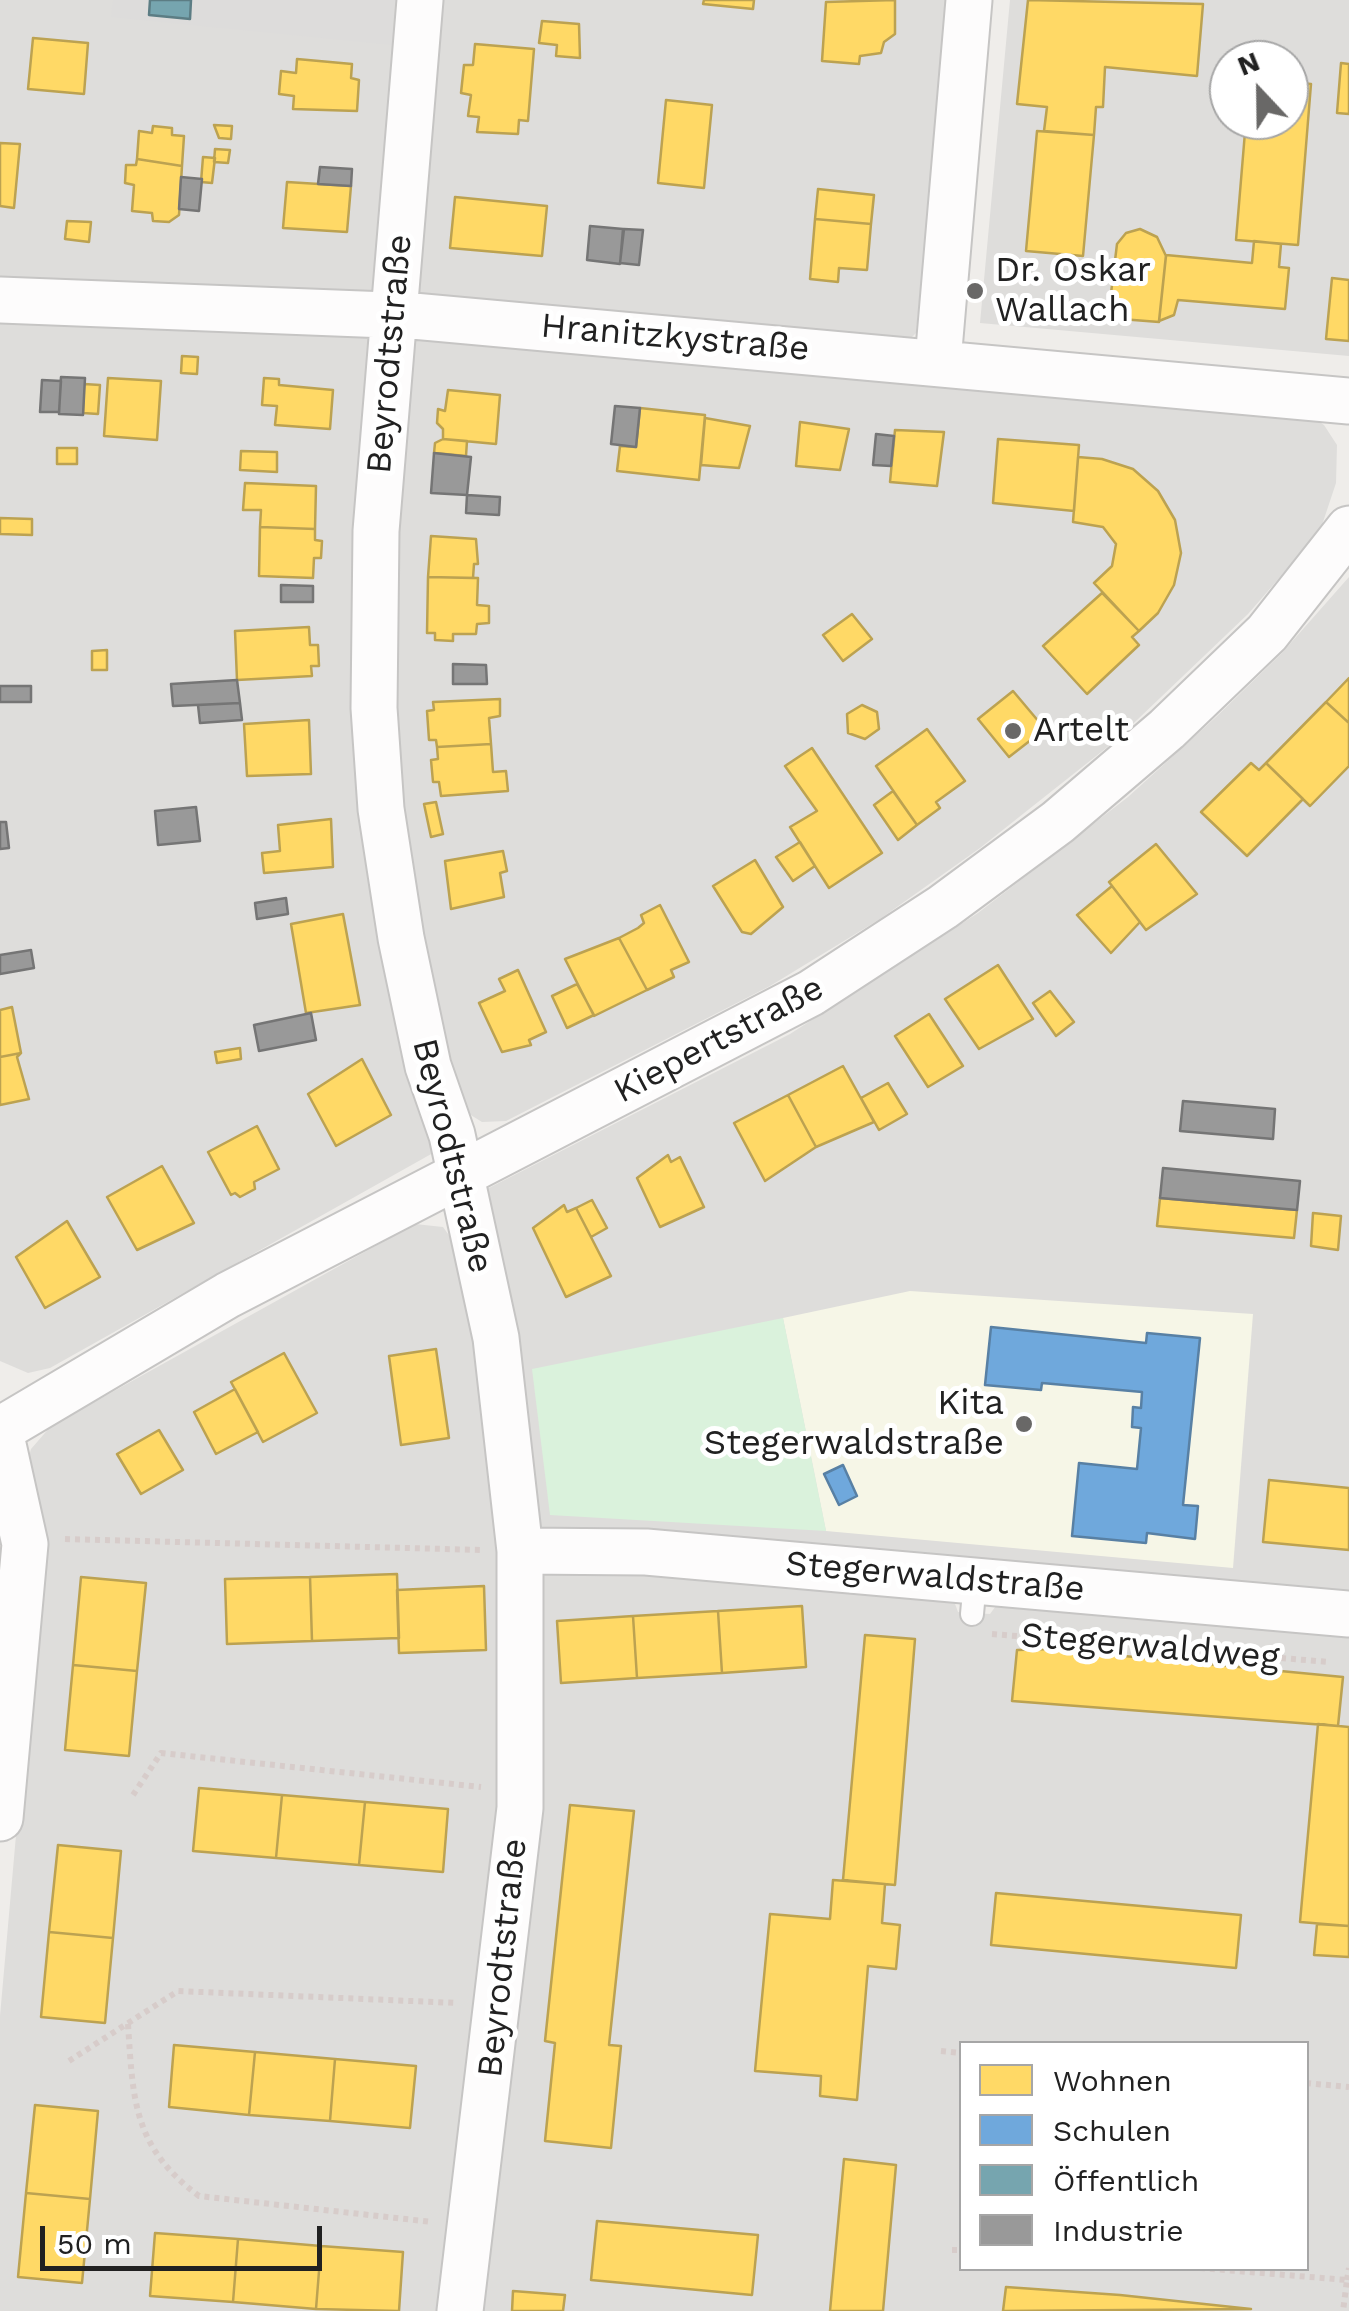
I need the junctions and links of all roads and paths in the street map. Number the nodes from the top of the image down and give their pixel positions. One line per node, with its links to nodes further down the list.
1 (420, 0): 4 (street, Beyrodtstraße)
2 (969, 0): 5 (street)
3 (0, 300): 4 (street, Hranitzkystraße)
4 (393, 315): 5 (street, Hranitzkystraße); 8 (street, Beyrodtstraße)
5 (938, 361): 6 (street, Hranitzkystraße)
6 (1349, 401)
7 (1349, 529): 8 (street, Kiepertstraße)
8 (459, 1174): 9 (street, Kiepertstraße); 11 (street, Beyrodtstraße)
9 (0, 1430): 17 (street)
10 (49, 1539): 11 (path)
11 (509, 1551): 12 (street, Stegerwaldstraße); 29 (street, Beyrodtstraße)
12 (973, 1609): 13 (street, Stegerwaldstraße); 14 (path, Stegerwaldweg)
13 (1349, 1614)
14 (1328, 1662)
15 (498, 1788): 16 (path)
16 (133, 1796)
17 (0, 1818)
18 (459, 2003): 19 (path)
19 (128, 2024): 22 (path); 25 (path)
20 (941, 2052): 21 (path)
21 (959, 2053)
22 (68, 2061)
23 (1309, 2083): 24 (path)
24 (1349, 2087)
25 (448, 2224)
26 (1349, 2268): 28 (path)
27 (1237, 2271): 28 (path)
28 (1347, 2280): 30 (path)
29 (460, 2311)
30 (1343, 2311)

